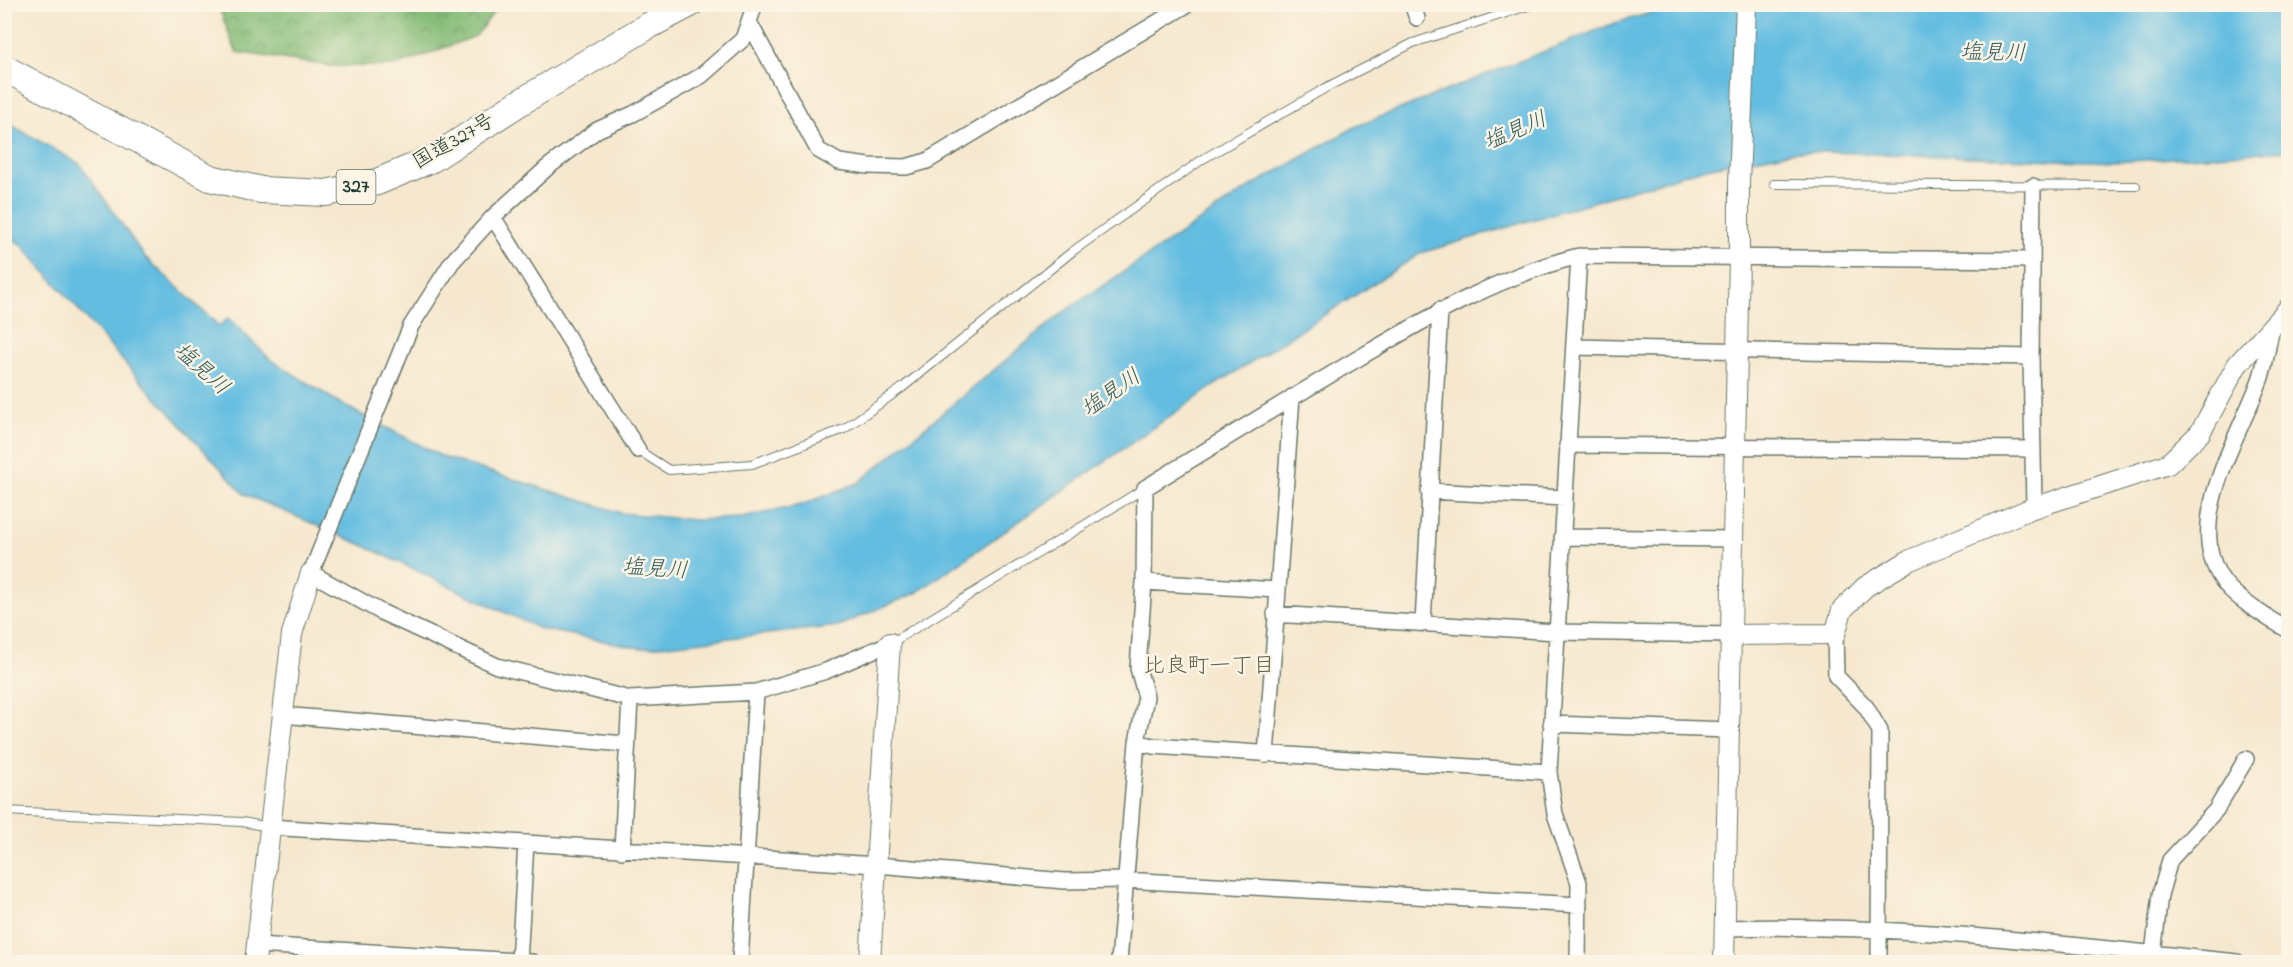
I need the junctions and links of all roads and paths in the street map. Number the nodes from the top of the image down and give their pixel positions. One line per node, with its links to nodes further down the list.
1 (690, 4): 7 (highway, 国道327号 / 327)
2 (755, 4): 6 (street)
3 (1534, 4): 25 (lane)
4 (1746, 4): 13 (street)
5 (1184, 6): 6 (street)
6 (749, 22): 11 (street)
7 (4, 68)
8 (1774, 184): 9 (lane)
9 (2032, 186): 10 (lane); 14 (street)
10 (2136, 186)
11 (493, 217): 25 (street); 32 (street)
12 (1579, 256): 13 (street); 16 (street); 18 (street)
13 (1739, 257): 14 (street); 19 (street)
14 (2030, 260): 20 (street)
15 (2289, 309): 17 (street)
16 (1440, 310): 21 (street); 27 (street)
17 (2272, 327): 29 (street); 37 (street)
18 (1574, 347): 19 (street); 22 (street)
19 (1737, 351): 20 (street); 23 (street)
20 (2031, 357): 24 (street)
21 (1292, 397): 26 (street); 34 (street)
22 (1568, 445): 23 (street); 28 (street)
23 (1734, 446): 24 (street); 31 (street)
24 (2032, 449): 29 (street)
25 (638, 450)
26 (1145, 488): 33 (street); 41 (lane)
27 (1429, 490): 28 (street); 36 (street)
28 (1564, 498): 30 (street)
29 (2037, 506): 39 (street)
30 (1562, 537): 31 (street); 38 (street)
31 (1733, 538): 40 (street)
32 (311, 573): 43 (street); 44 (street)
33 (1144, 582): 34 (street); 47 (street)
34 (1277, 590): 35 (street)
35 (1275, 614): 36 (street); 49 (street)
36 (1423, 623): 38 (street)
37 (2289, 630)
38 (1556, 632): 40 (street); 45 (street)
39 (1835, 634): 40 (street); 61 (street)
40 (1731, 635): 46 (street)
41 (890, 643): 42 (street); 57 (street)
42 (756, 692): 43 (street); 56 (street)
43 (630, 699): 48 (street)
44 (282, 715): 48 (street); 53 (street)
45 (1551, 724): 46 (street); 51 (street)
46 (1729, 730): 60 (street)
47 (1137, 742): 49 (street); 58 (street)
48 (626, 744): 55 (street)
49 (1266, 755): 51 (street)
50 (2246, 759): 63 (street)
51 (1549, 772): 59 (street)
52 (4, 811): 53 (lane)
53 (269, 827): 54 (street); 62 (street)
54 (526, 843): 55 (street); 64 (street)
55 (622, 851): 56 (street)
56 (748, 859): 57 (street); 65 (street)
57 (877, 865): 58 (street); 66 (street)
58 (1124, 880): 59 (street); 67 (street)
59 (1579, 905): 68 (street)
60 (1725, 928): 61 (street); 69 (street)
61 (1879, 930): 63 (street); 70 (street)
62 (256, 954): 64 (street)
63 (2153, 954): 71 (street)
64 (523, 962)
65 (740, 963)
66 (870, 963)
67 (1119, 963)
68 (1578, 963)
69 (1724, 963)
70 (1879, 963)
71 (2237, 963)

